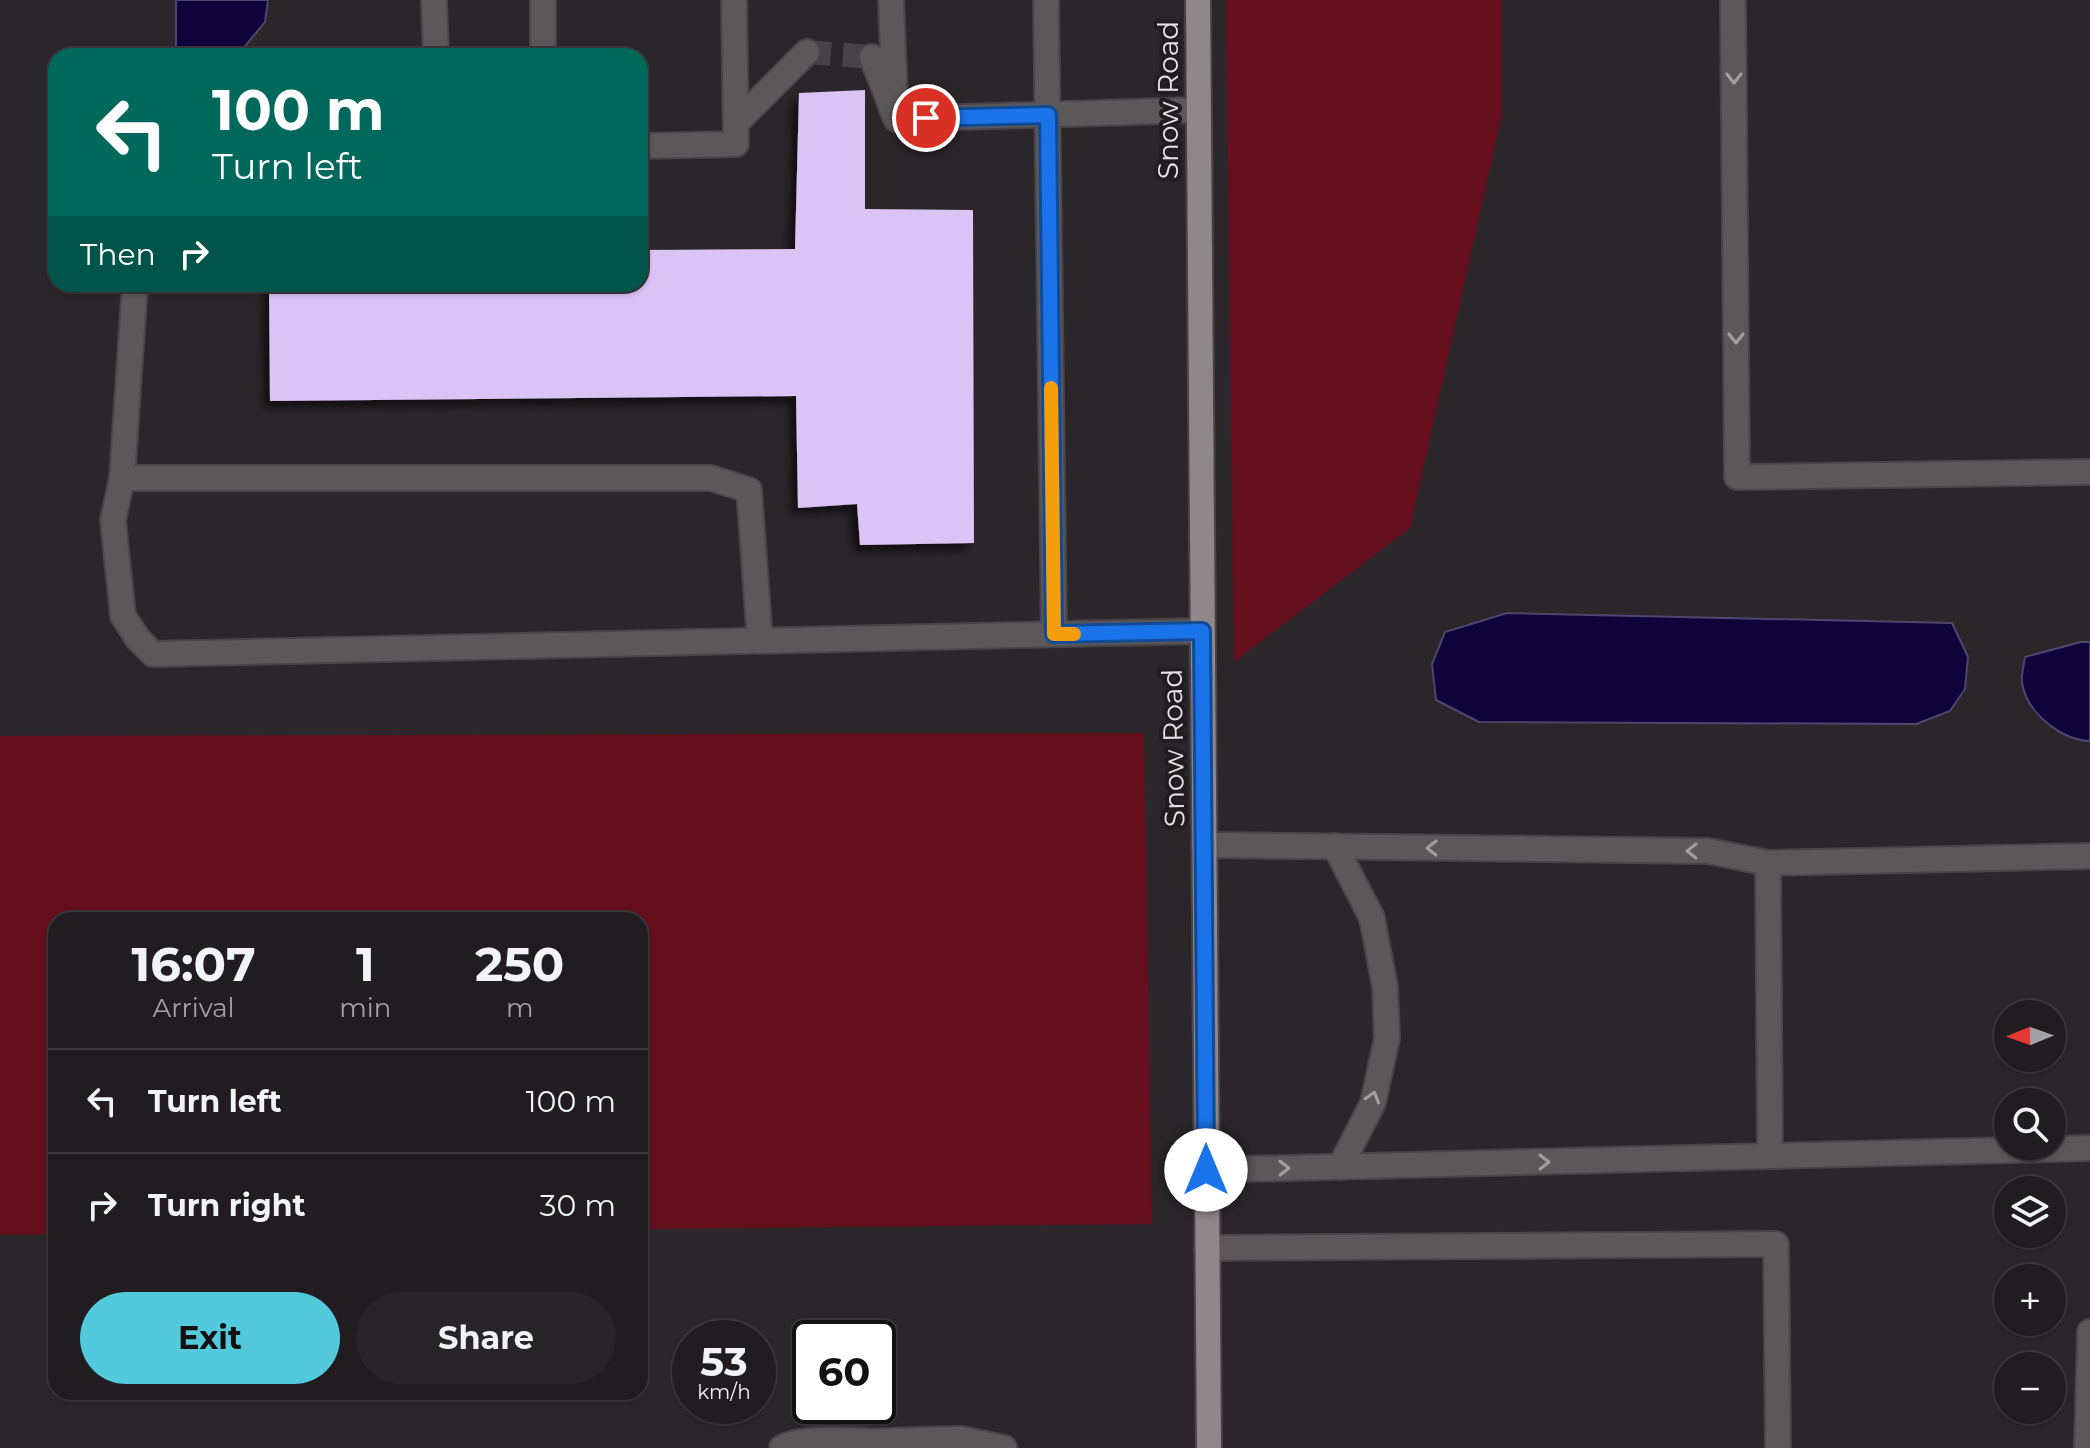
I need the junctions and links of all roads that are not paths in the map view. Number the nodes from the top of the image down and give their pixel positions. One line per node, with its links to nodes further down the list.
1 (434, 0): 8 (lane)
2 (543, 0): 9 (lane)
3 (734, 0): 15 (lane)
4 (891, 0): 14 (lane)
5 (1046, 0): 13 (lane)
6 (1198, 0): 12 (main road, Snow Road)
7 (1733, 0): 18 (lane, one-way to 18)
8 (436, 48)
9 (543, 48)
10 (807, 52): 15 (lane)
11 (872, 57): 14 (lane)
12 (1198, 110): 13 (lane); 20 (main road, Snow Road)
13 (1048, 115): 14 (lane); 21 (lane)
14 (896, 119)
15 (736, 123): 16 (lane)
16 (648, 146)
17 (134, 292): 19 (lane)
18 (2090, 472)
19 (122, 478): 22 (lane); 22 (lane)
20 (1202, 631): 21 (lane); 23 (main road, Snow Road)
21 (1054, 634): 22 (lane)
22 (760, 641)
23 (1204, 845): 24 (lane); 30 (main road, Snow Road)
24 (1335, 846): 26 (lane, one-way to 24); 29 (lane, one-way to 24)
25 (2090, 856): 26 (lane)
26 (1768, 863): 28 (lane)
27 (2090, 1148): 28 (lane)
28 (1770, 1156): 29 (lane, one-way to 28)
29 (1340, 1167): 30 (lane, one-way to 29)
30 (1206, 1170): 31 (main road, Snow Road)
31 (1207, 1248): 36 (main road, Snow Road); 37 (lane)
32 (2090, 1332): 38 (lane)
33 (876, 1444): 34 (lane); 35 (lane)
34 (782, 1448)
35 (1004, 1448)
36 (1209, 1448)
37 (1778, 1448)
38 (2087, 1448)

